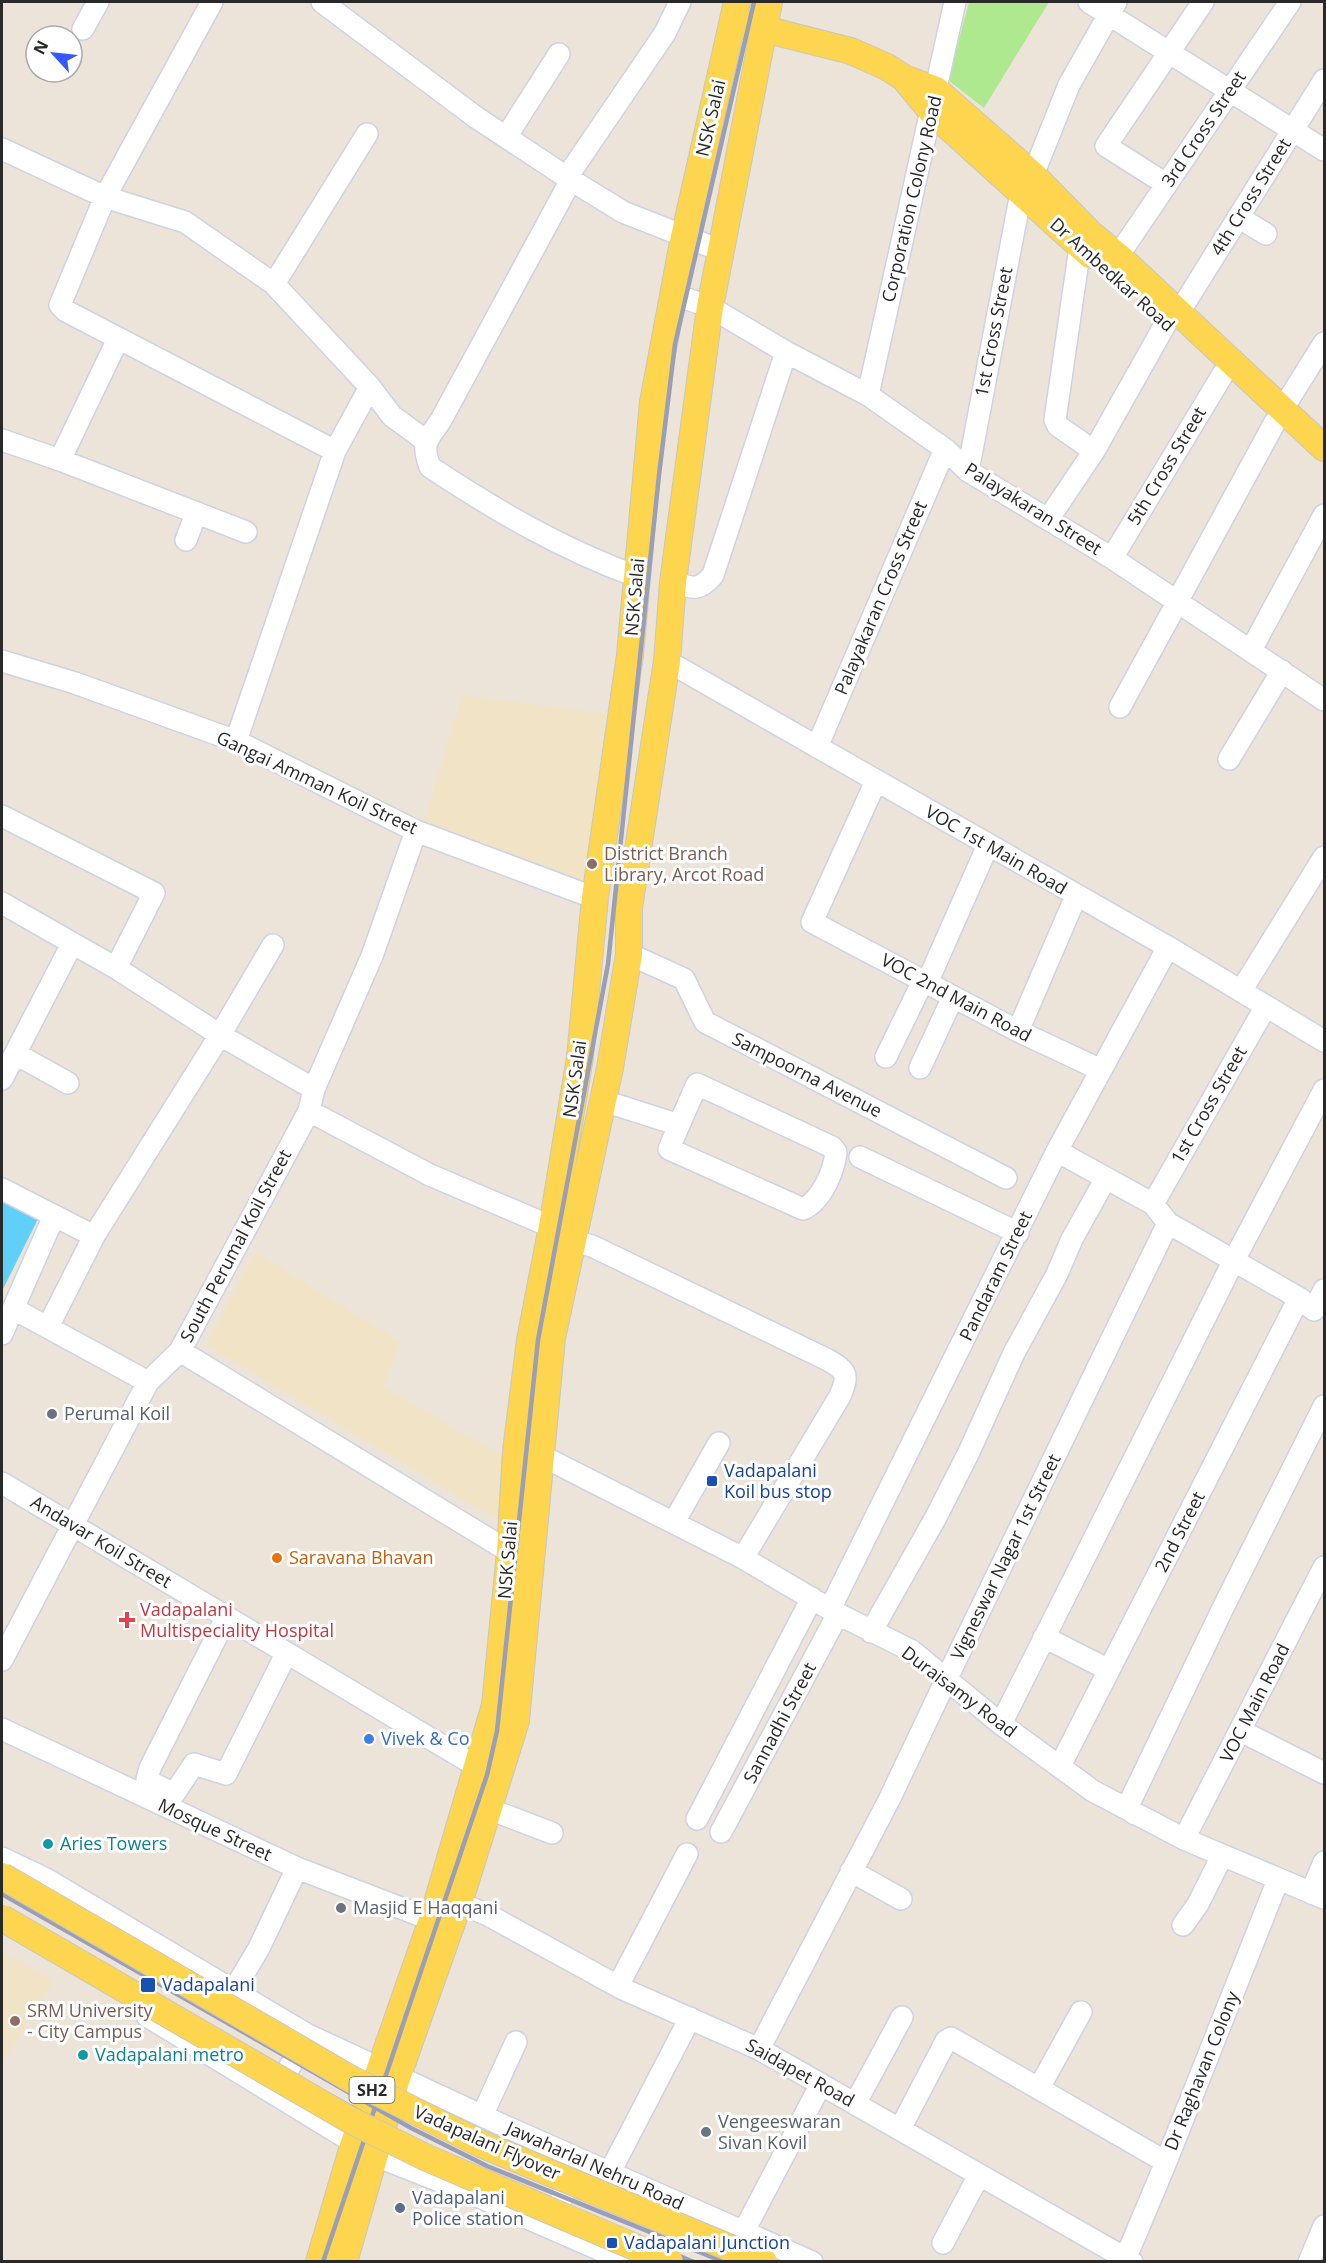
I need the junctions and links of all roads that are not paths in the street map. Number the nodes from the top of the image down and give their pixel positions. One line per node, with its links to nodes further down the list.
1 (98, 2): 12 (street)
2 (212, 2): 31 (street)
3 (322, 2): 22 (street)
4 (680, 2): 28 (street)
5 (770, 2): 13 (main road)
6 (955, 2): 18 (street, Corporation Colony Road)
7 (1089, 2): 10 (street)
8 (1203, 2): 14 (street)
9 (1290, 2): 17 (street, 3rd Cross Street)
10 (1111, 8): 14 (street); 29 (street, 1st Cross Street)
11 (735, 12): 13 (main road, Dr Ambedkar Road); 20 (main road, NSK Salai)
12 (84, 27)
13 (763, 28): 18 (main road, Dr Ambedkar Road); 23 (main road)
14 (1169, 53): 17 (street); 30 (street)
15 (560, 54): 22 (street)
16 (1324, 80): 19 (street, 4th Cross Street)
17 (1229, 91): 19 (street); 30 (street, 3rd Cross Street)
18 (934, 101): 29 (main road, Dr Ambedkar Road); 47 (street, Corporation Colony Road)
19 (1292, 130): 25 (street); 32 (street, 4th Cross Street)
20 (708, 133): 23 (main road); 26 (main road, NSK Salai)
21 (367, 134): 38 (street)
22 (506, 137): 28 (street)
23 (742, 139): 27 (main road)
24 (2, 149): 31 (street)
25 (1324, 150)
26 (699, 172): 27 (main road); 34 (main road, NSK Salai)
27 (735, 177): 36 (main road)
28 (569, 179): 34 (street); 50 (street)
29 (1027, 184): 35 (main road, Dr Ambedkar Road); 37 (main road, Dr Ambedkar Road); 57 (street, 1st Cross Street)
30 (1166, 184): 37 (street, 3rd Cross Street)
31 (105, 197): 38 (street); 42 (street)
32 (1238, 217): 33 (street); 41 (street, 4th Cross Street)
33 (1266, 234)
34 (684, 237): 36 (street); 39 (main road, NSK Salai)
35 (1080, 247): 41 (main road, Dr Ambedkar Road); 54 (street)
36 (722, 251): 40 (main road)
37 (1118, 256): 41 (main road, Dr Ambedkar Road)
38 (274, 284): 46 (street)
39 (673, 294): 40 (street, Palayakaran Street); 64 (main road, NSK Salai)
40 (710, 307): 44 (street, Palayakaran Street); 65 (main road)
41 (1172, 318): 45 (main road, Dr Ambedkar Road); 48 (main road, Dr Ambedkar Road); 54 (street, 4th Cross Street)
42 (118, 339): 53 (street); 55 (street)
43 (1324, 344): 48 (street)
44 (786, 351): 47 (street, Palayakaran Street); 65 (street)
45 (1223, 374): 48 (main road, Dr Ambedkar Road); 63 (street, 5th Cross Street)
46 (370, 387): 50 (street); 53 (street)
47 (868, 395): 52 (street, Palayakaran Street)
48 (1278, 416): 51 (main road, Dr Ambedkar Road); 56 (main road, Dr Ambedkar Road); 66 (street)
49 (2, 440): 55 (street)
50 (426, 441): 64 (street)
51 (1324, 448)
52 (945, 449): 57 (street, Palayakaran Street); 74 (street, Palayakaran Cross Street)
53 (335, 451): 73 (street)
54 (1094, 451): 60 (street, 4th Cross Street)
55 (60, 460): 58 (street)
56 (1324, 467)
57 (968, 471): 60 (street, Palayakaran Street)
58 (196, 514): 61 (street); 62 (street)
59 (1324, 515): 67 (street)
60 (1049, 518): 63 (street, Palayakaran Street)
61 (246, 532)
62 (186, 540)
63 (1112, 558): 66 (street, Palayakaran Street)
64 (636, 576): 82 (main road, NSK Salai)
65 (673, 582): 69 (main road)
66 (1177, 602): 67 (street, Palayakaran Street); 72 (street)
67 (1251, 650): 70 (street, Palayakaran Street)
68 (2, 661): 73 (street, Gangai Amman Koil Street)
69 (667, 661): 74 (street, VOC 1st Main Road); 87 (main road)
70 (1282, 670): 71 (street, Palayakaran Street); 75 (street)
71 (1324, 700)
72 (1120, 707)
73 (236, 741): 78 (street, Gangai Amman Koil Street)
74 (817, 747): 76 (street, VOC 1st Main Road)
75 (1229, 759)
76 (876, 781): 79 (street, VOC 1st Main Road); 89 (street, VOC 2nd Main Road)
77 (2, 816): 88 (street)
78 (416, 831): 82 (street, Gangai Amman Koil Street); 104 (street, South Perumal Koil Street)
79 (988, 845): 81 (street, VOC 1st Main Road); 89 (street)
80 (1324, 857): 92 (street)
81 (1076, 896): 86 (street, VOC 1st Main Road); 95 (street)
82 (596, 898): 90 (main road, NSK Salai)
83 (2, 903): 84 (street)
84 (72, 944): 88 (street); 98 (street)
85 (273, 945): 96 (street)
86 (1168, 947): 92 (street, VOC 1st Main Road); 101 (street, Pandaram Street)
87 (629, 954): 91 (main road); 111 (street, Sampoorna Avenue)
88 (116, 968): 96 (street)
89 (925, 982): 93 (street, VOC 2nd Main Road); 99 (street)
90 (587, 983): 91 (main road); 117 (main road, NSK Salai)
91 (622, 991): 106 (main road)
92 (1241, 992): 94 (street, VOC 1st Main Road)
93 (953, 997): 95 (street, VOC 2nd Main Road); 100 (street)
94 (1266, 1006): 97 (street, VOC 1st Main Road); 114 (street, 1st Cross Street)
95 (1018, 1031): 101 (street, VOC 2nd Main Road)
96 (220, 1035): 104 (street); 119 (street)
97 (1324, 1041)
98 (16, 1054): 102 (street); 103 (street)
99 (886, 1057)
100 (920, 1068)
101 (1101, 1070): 109 (street, Pandaram Street)
102 (2, 1079)
103 (68, 1083)
104 (314, 1089): 107 (street, South Perumal Koil Street)
105 (1324, 1090): 121 (street)
106 (604, 1101): 108 (street); 120 (main road)
107 (309, 1111): 117 (street); 127 (street, South Perumal Koil Street)
108 (679, 1125): 108 (street)
109 (1057, 1151): 112 (street); 118 (street, Pandaram Street)
110 (860, 1157): 118 (street)
111 (1006, 1178)
112 (1106, 1178): 114 (street); 142 (street)
113 (2, 1189): 115 (street)
114 (1153, 1204): 116 (street)
115 (54, 1216): 119 (street); 124 (street)
116 (1168, 1223): 121 (street); 147 (street, Vigneswar Nagar 1st Street)
117 (552, 1227): 131 (main road, NSK Salai)
118 (1018, 1233): 140 (street, Pandaram Street)
119 (94, 1236): 125 (street)
120 (573, 1242): 132 (main road); 137 (street)
121 (1234, 1260): 123 (street); 143 (street)
122 (1324, 1290): 123 (street)
123 (1306, 1304): 146 (street, 2nd Street)
124 (14, 1310): 125 (street); 126 (street)
125 (48, 1327): 128 (street)
126 (2, 1334)
127 (180, 1351): 128 (street, South Perumal Koil Street); 136 (street)
128 (148, 1382): 135 (street, South Perumal Koil Street)
129 (1324, 1406): 155 (street)
130 (719, 1443): 134 (street)
131 (516, 1451): 132 (street, Duraisamy Road); 136 (main road, NSK Salai)
132 (542, 1456): 134 (street, Duraisamy Road); 154 (main road)
133 (2, 1483): 135 (street, Andavar Koil Street)
134 (674, 1522): 137 (street, Duraisamy Road)
135 (72, 1525): 141 (street, Andavar Koil Street); 145 (street, South Perumal Koil Street)
136 (510, 1552): 152 (main road, NSK Salai)
137 (743, 1558): 139 (street, Duraisamy Road)
138 (1324, 1567): 150 (street, VOC Main Road)
139 (812, 1598): 140 (street, Duraisamy Road); 156 (street)
140 (834, 1612): 142 (street, Duraisamy Road); 157 (street, Sannadhi Street)
141 (226, 1618): 144 (street, Andavar Koil Street); 144 (street)
142 (871, 1632): 147 (street, Duraisamy Road)
143 (1044, 1637): 146 (street); 148 (street)
144 (286, 1654): 152 (street, Andavar Koil Street)
145 (2, 1660)
146 (1109, 1670): 151 (street, 2nd Street)
147 (946, 1678): 148 (street, Duraisamy Road); 165 (street, Vigneswar Nagar 1st Street)
148 (1001, 1724): 151 (street, Duraisamy Road)
149 (2, 1729): 164 (street, Mosque Street)
150 (1241, 1731): 153 (street); 159 (street, VOC Main Road)
151 (1060, 1766): 155 (street, Duraisamy Road)
152 (478, 1767): 172 (main road, NSK Salai)
153 (1324, 1773)
154 (489, 1809): 158 (street); 170 (main road)
155 (1135, 1814): 159 (street, Duraisamy Road)
156 (697, 1819)
157 (722, 1832)
158 (552, 1833)
159 (1184, 1839): 161 (street, Duraisamy Road)
160 (687, 1854): 175 (street)
161 (1222, 1856): 167 (street, Duraisamy Road); 173 (street)
162 (2, 1858): 176 (street, Jawaharlal Nehru Road)
163 (1324, 1862): 168 (street)
164 (297, 1868): 172 (street, Mosque Street); 176 (street)
165 (851, 1871): 169 (street); 182 (street, Vigneswar Nagar 1st Street)
166 (2, 1876): 205 (main road, Vadapalani Flyover / SH2, bridge)
167 (1278, 1880): 168 (street, Duraisamy Road); 193 (street, Dr Raghavan Colony)
168 (1318, 1895)
169 (901, 1899)
170 (459, 1903): 175 (street, Saidapet Road); 183 (main road)
171 (2, 1918): 204 (main road, Vadapalani Flyover / SH2, bridge)
172 (432, 1920): 183 (main road, NSK Salai)
173 (1183, 1925)
174 (2, 1930): 186 (street)
175 (618, 1986): 179 (street, Saidapet Road)
176 (234, 1990): 180 (street, Jawaharlal Nehru Road)
177 (1081, 2012): 185 (street)
178 (902, 2017): 187 (street)
179 (690, 2018): 182 (street, Saidapet Road); 194 (street)
180 (308, 2035): 183 (street, Jawaharlal Nehru Road); 186 (street)
181 (516, 2042): 188 (street)
182 (759, 2049): 184 (street, Saidapet Road)
183 (389, 2073): 188 (street, Jawaharlal Nehru Road); 190 (main road, NSK Salai); 191 (main road)
184 (821, 2084): 187 (street, Saidapet Road); 198 (street)
185 (1039, 2088): 189 (street); 193 (street)
186 (273, 2095): 190 (street)
187 (855, 2104): 189 (street, Saidapet Road)
188 (482, 2116): 192 (street, Jawaharlal Nehru Road)
189 (900, 2129): 195 (street, Saidapet Road)
190 (354, 2143): 191 (street); 202 (main road, NSK Salai)
191 (376, 2156): 197 (street); 201 (main road)
192 (579, 2159): 194 (street, Jawaharlal Nehru Road); 197 (street)
193 (1166, 2162): 200 (street, Dr Raghavan Colony)
194 (610, 2172): 198 (street, Jawaharlal Nehru Road)
195 (979, 2175): 199 (street); 200 (street, Saidapet Road)
196 (1324, 2226): 207 (street)
197 (549, 2227): 203 (street)
198 (744, 2231): 206 (street, Jawaharlal Nehru Road)
199 (943, 2243)
200 (1127, 2260)
201 (346, 2261)
202 (319, 2262)
203 (628, 2262)
204 (670, 2262)
205 (764, 2262)
206 (812, 2262)
207 (1309, 2262)

